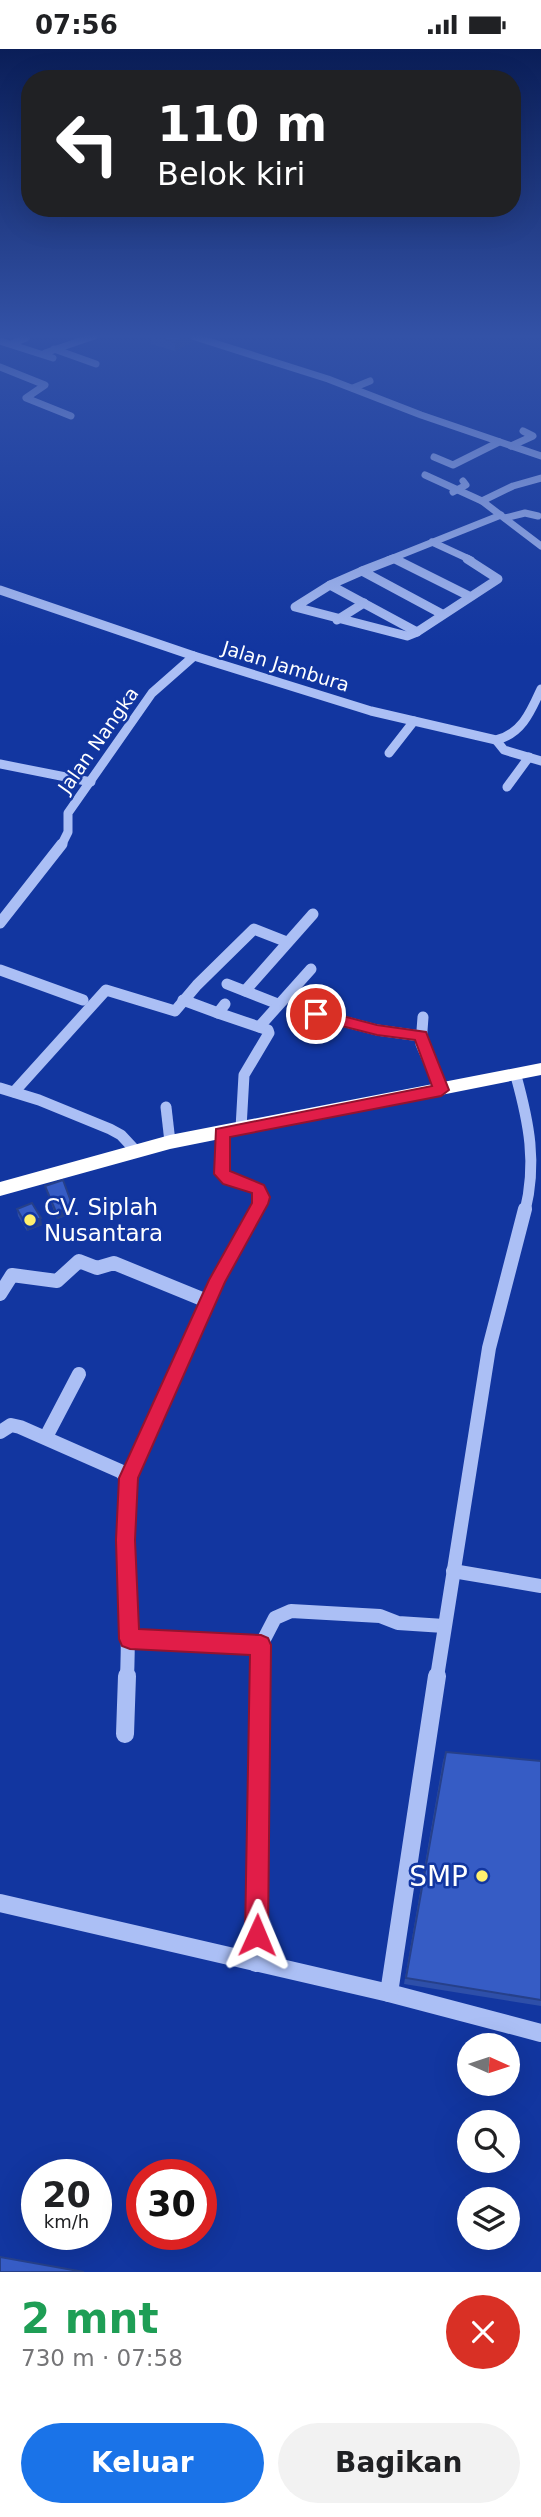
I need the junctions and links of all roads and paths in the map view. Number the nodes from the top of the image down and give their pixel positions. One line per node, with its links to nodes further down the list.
1 (493, 440): 3 (street)
2 (525, 440): 4 (street)
3 (499, 442): 4 (street); 6 (street)
4 (511, 446): 5 (street)
5 (539, 454)
6 (434, 457)
7 (425, 475): 10 (street)
8 (541, 478): 12 (street)
9 (463, 481): 10 (street)
10 (458, 490): 11 (street); 12 (street)
11 (442, 492)
12 (482, 501): 14 (street)
13 (538, 516): 14 (street)
14 (506, 518): 15 (street); 16 (street)
15 (445, 543): 17 (street); 18 (street)
16 (541, 546)
17 (394, 558): 19 (street); 22 (street)
18 (470, 560): 22 (street)
19 (362, 571): 20 (street); 24 (street)
20 (331, 585): 23 (street); 25 (street)
21 (0, 590): 27 (street, Jalan Jambura)
22 (469, 596): 24 (street)
23 (364, 603): 25 (street); 26 (street)
24 (442, 614): 26 (street)
25 (337, 620): 26 (street)
26 (417, 632)
27 (194, 656): 30 (street, Jalan Jambura); 37 (street, Jalan Nangka)
28 (541, 689): 29 (street)
29 (527, 717): 31 (street); 32 (street)
30 (414, 721): 32 (street, Jalan Jambura); 33 (street)
31 (541, 721)
32 (496, 740): 34 (street)
33 (389, 753)
34 (529, 757): 35 (street); 38 (street)
35 (541, 761)
36 (0, 764): 37 (street)
37 (91, 782): 40 (street, Jalan Nangka)
38 (507, 786)
39 (313, 914): 41 (street)
40 (0, 923)
41 (288, 942): 45 (street); 48 (street)
42 (311, 969): 49 (street)
43 (0, 970): 47 (street)
44 (227, 984): 45 (street)
45 (245, 991): 49 (street)
46 (331, 998): 52 (street)
47 (83, 1000)
48 (183, 1000): 53 (street); 59 (street)
49 (278, 1004): 53 (street)
50 (316, 1014): 52 (street)
51 (424, 1017): 54 (street)
52 (336, 1019): 54 (street)
53 (259, 1027): 61 (street)
54 (420, 1036): 58 (street)
55 (541, 1069): 56 (highway)
56 (516, 1076): 58 (highway); 66 (street)
57 (0, 1088): 59 (street)
58 (441, 1090): 61 (highway)
59 (15, 1091): 64 (street)
60 (166, 1107): 63 (street)
61 (241, 1128): 62 (highway)
62 (222, 1133): 63 (highway); 68 (street)
63 (170, 1142): 64 (highway)
64 (135, 1150): 65 (highway)
65 (0, 1189)
66 (536, 1191): 73 (street)
67 (0, 1294): 68 (street)
68 (207, 1301): 72 (street)
69 (79, 1374): 71 (street)
70 (0, 1432): 71 (street)
71 (46, 1437): 72 (street)
72 (128, 1478): 76 (street)
73 (453, 1571): 74 (street); 75 (street)
74 (541, 1586)
75 (444, 1626): 77 (street); 81 (street)
76 (130, 1639): 77 (street); 78 (street)
77 (261, 1645): 80 (street)
78 (125, 1734)
79 (0, 1903): 80 (street)
80 (256, 1963): 81 (street)
81 (389, 1993): 82 (street)
82 (541, 2033)

